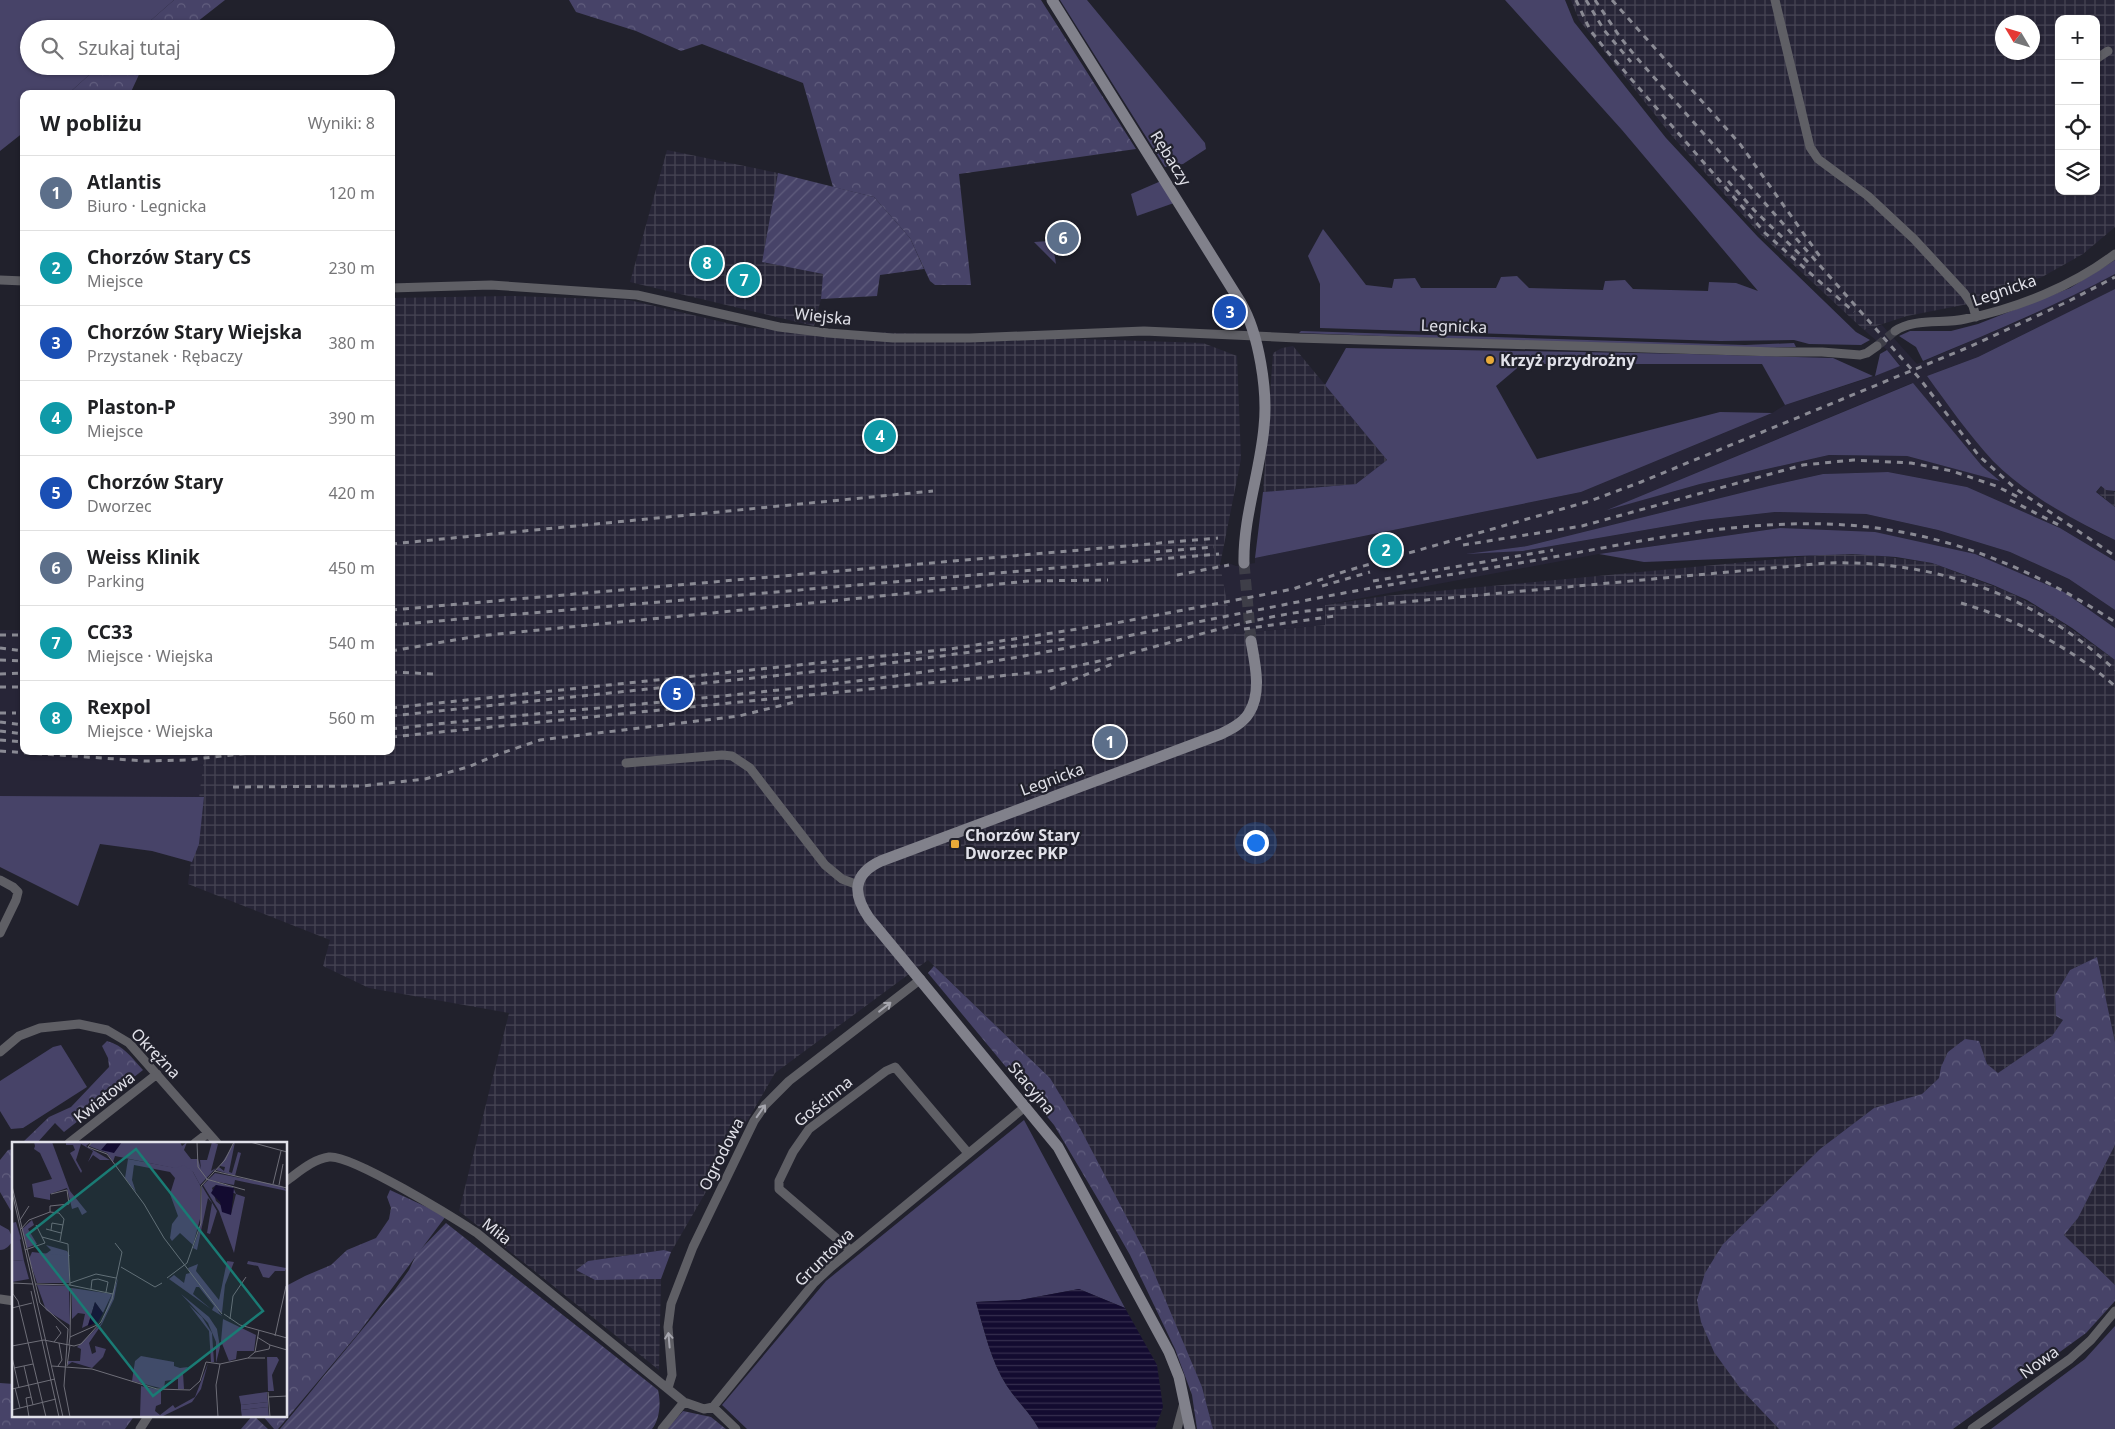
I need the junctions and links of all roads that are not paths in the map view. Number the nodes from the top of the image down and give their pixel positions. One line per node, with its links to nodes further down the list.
1 (1052, 0): 11 (street, Rębaczy)
2 (1775, 0): 9 (street)
3 (2108, 51): 4 (street)
4 (2100, 56)
5 (2115, 254): 9 (street, Legnicka)
6 (0, 280): 7 (street)
7 (20, 280)
8 (395, 288): 11 (street, Wiejska)
9 (1976, 317): 10 (street, Legnicka)
10 (1895, 331)
11 (1255, 337): 12 (street, Legnicka); 13 (street)
12 (1877, 346)
13 (1244, 563)
14 (1251, 640): 17 (street, Legnicka)
15 (626, 763): 17 (street)
16 (0, 880): 18 (street)
17 (858, 885): 19 (street, Stacyjna)
18 (0, 933)
19 (921, 979): 22 (street, Stacyjna); 31 (street, Ogrodowa, one-way to 19)
20 (0, 1052): 21 (street, Okrężna)
21 (157, 1074): 23 (street, Okrężna); 24 (street, Kwiatowa)
22 (1026, 1106): 27 (street, Gruntowa); 32 (street, Stacyjna)
23 (208, 1133): 25 (street); 26 (street, Okrężna)
24 (70, 1142)
25 (196, 1142)
26 (216, 1142)
27 (968, 1153): 29 (street, Gruntowa); 29 (street, Gościnna)
28 (288, 1180): 31 (street, Miła)
29 (850, 1250): 34 (street, Gruntowa)
30 (2115, 1311): 41 (street, Nowa)
31 (668, 1388): 33 (street)
32 (1184, 1399): 39 (street); 40 (street, Stacyjna)
33 (684, 1402): 34 (street); 37 (street)
34 (713, 1407): 38 (street)
35 (148, 1416): 36 (street)
36 (140, 1429)
37 (662, 1429)
38 (736, 1429)
39 (1177, 1429)
40 (1190, 1429)
41 (1972, 1429)

